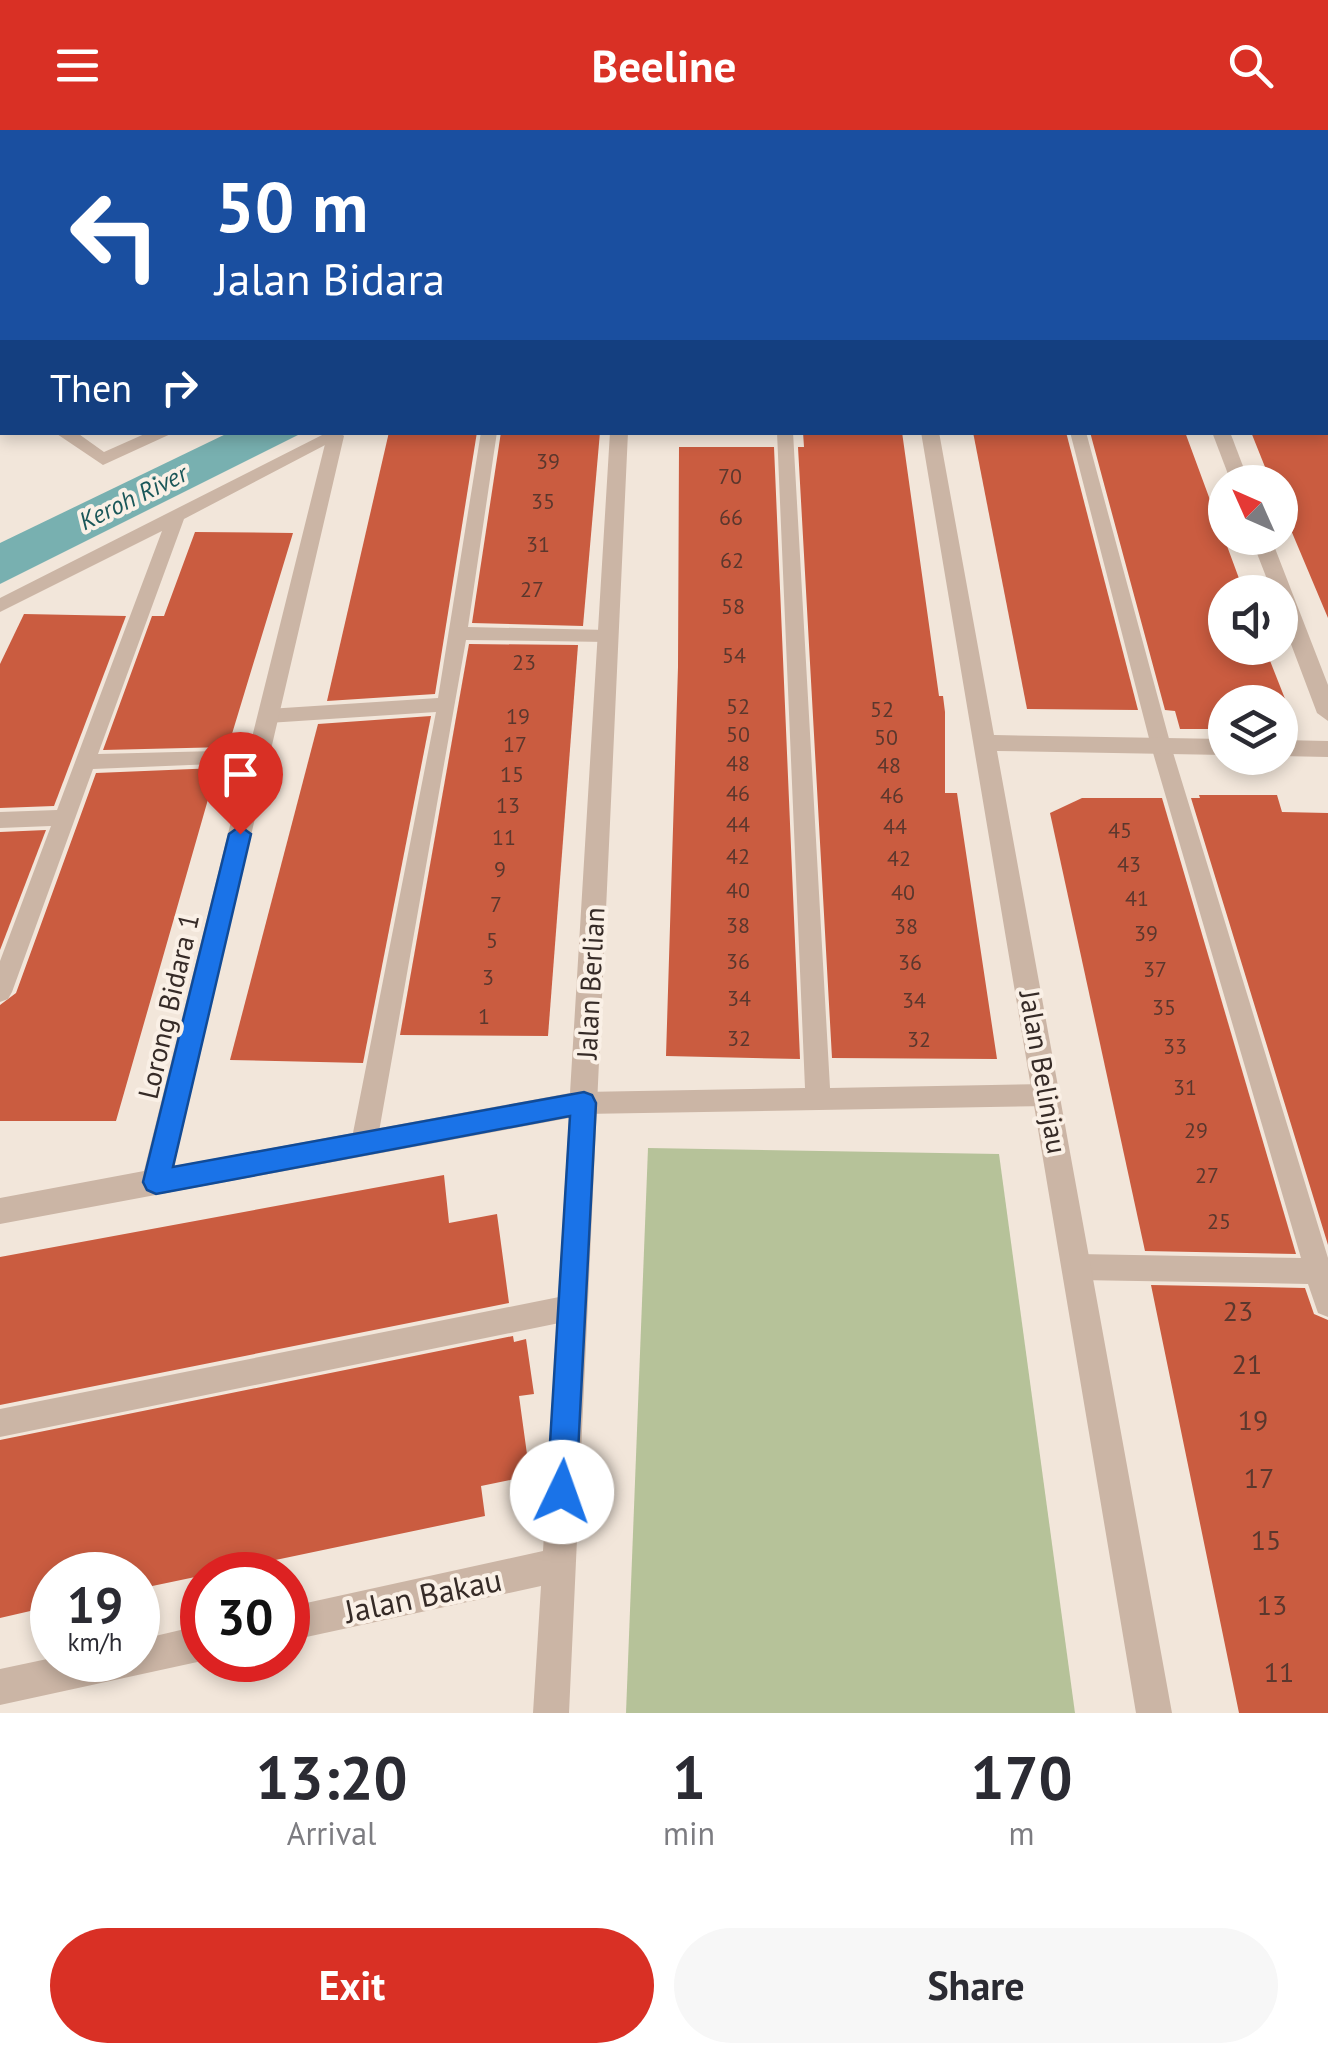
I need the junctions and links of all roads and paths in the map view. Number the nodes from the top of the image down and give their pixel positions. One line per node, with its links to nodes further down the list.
1 (67, 435): 2 (street)
2 (160, 435)
3 (336, 435): 12 (lane)
4 (338, 435): 19 (street, Lorong Bidara 1)
5 (488, 435): 15 (lane)
6 (619, 435): 16 (street, Jalan Berlian)
7 (785, 435): 31 (lane)
8 (931, 435): 20 (street, Jalan Belinjau)
9 (1079, 435): 21 (lane)
10 (1222, 435): 11 (street)
11 (1234, 465)
12 (176, 517): 14 (lane); 26 (lane)
13 (1268, 555): 18 (street)
14 (0, 606)
15 (456, 633): 16 (lane); 17 (lane)
16 (608, 636): 32 (street, Jalan Berlian)
17 (446, 704): 19 (lane); 33 (lane)
18 (1328, 713)
19 (268, 716): 25 (street, Lorong Bidara 1)
20 (985, 742): 21 (street); 30 (street, Jalan Belinjau)
21 (1161, 746): 22 (street); 37 (lane)
22 (1208, 747)
23 (1298, 748): 24 (street)
24 (1328, 749)
25 (258, 757): 26 (lane); 34 (street, Lorong Bidara 1)
26 (85, 762): 27 (lane)
27 (64, 818): 28 (lane); 29 (lane)
28 (0, 820)
29 (0, 992)
30 (1048, 1095): 31 (lane); 36 (street, Jalan Belinjau)
31 (818, 1099): 32 (lane)
32 (584, 1103): 33 (street); 39 (street, Jalan Berlian)
33 (364, 1143): 34 (street)
34 (156, 1182): 35 (street)
35 (0, 1211)
36 (1078, 1267): 37 (lane); 46 (street, Jalan Belinjau)
37 (1323, 1271): 38 (lane)
38 (1328, 1304)
39 (570, 1308): 40 (lane); 41 (street, Jalan Berlian)
40 (0, 1423)
41 (558, 1566): 42 (street, Jalan Bakau); 45 (street, Jalan Berlian)
42 (310, 1619)
43 (30, 1680): 44 (street)
44 (0, 1687)
45 (550, 1713)
46 (1154, 1713)

